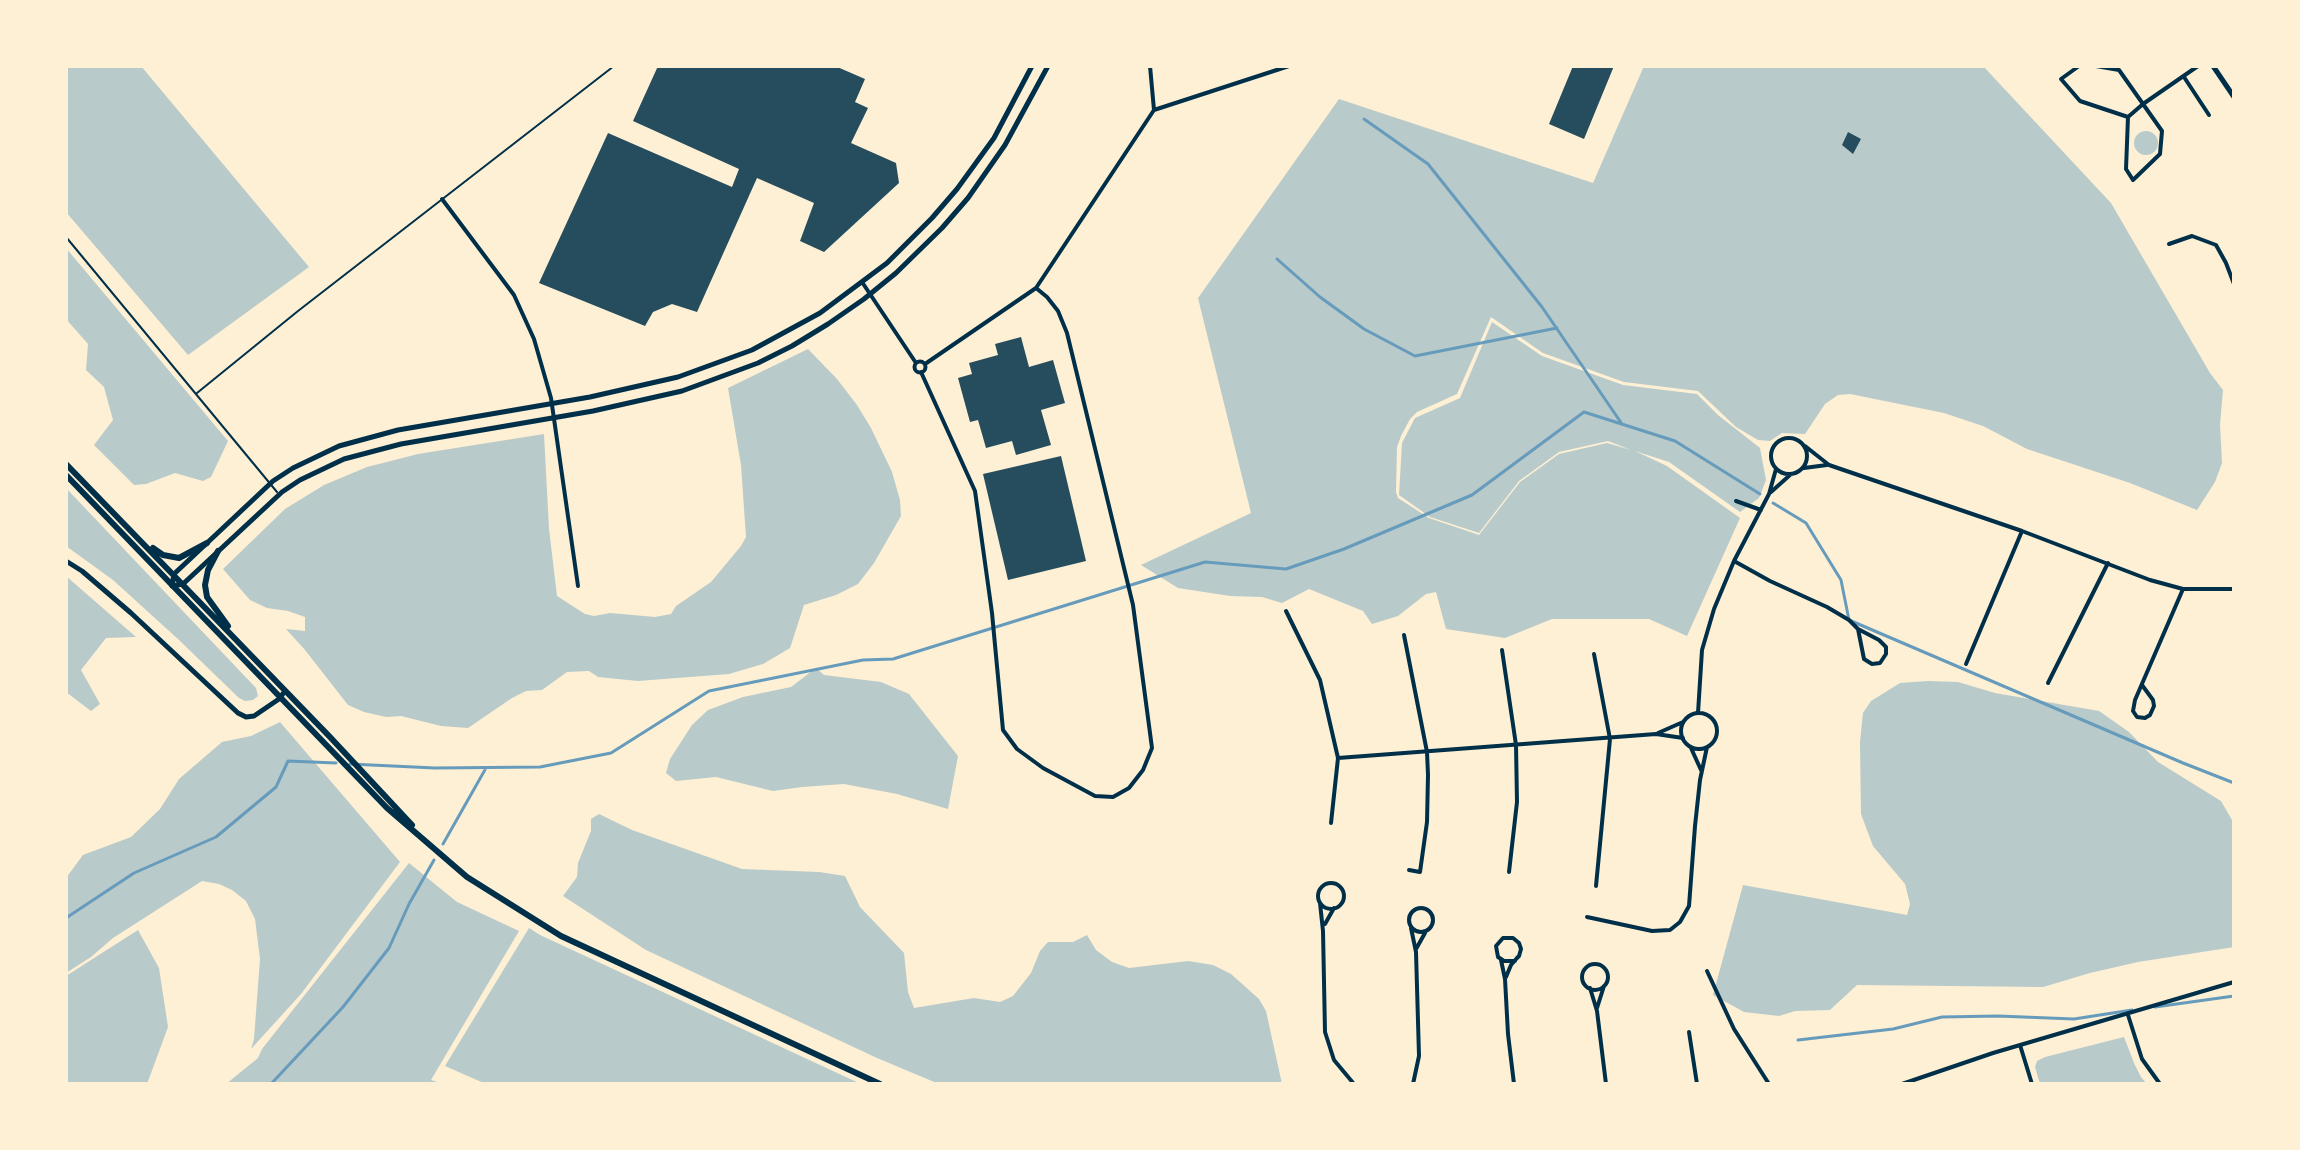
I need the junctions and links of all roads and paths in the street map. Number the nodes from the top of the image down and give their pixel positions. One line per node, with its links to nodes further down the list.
1 (614, 66): 16 (lane)
2 (1032, 66): 19 (street)
3 (1048, 66): 22 (street)
4 (1150, 66): 13 (street)
5 (1289, 66): 13 (street)
6 (2079, 66): 15 (street)
7 (2096, 66): 12 (street)
8 (2198, 66): 10 (street)
9 (2213, 66): 11 (street)
10 (2184, 77): 12 (street); 14 (street)
11 (2234, 97)
12 (2143, 104): 15 (street); 15 (street)
13 (1154, 110): 21 (street)
14 (2209, 115)
15 (2128, 117)
16 (442, 199): 26 (lane); 27 (street)
17 (66, 237): 26 (lane)
18 (2169, 244): 20 (street)
19 (862, 282): 22 (street); 27 (street)
20 (2234, 284)
21 (1036, 288): 24 (street); 25 (street)
22 (871, 293): 23 (street); 28 (street)
23 (916, 363): 24 (street); 25 (street)
24 (925, 364): 25 (street)
25 (921, 372)
26 (197, 393): 36 (lane)
27 (552, 404): 28 (street); 36 (street)
28 (554, 417): 37 (street); 51 (street)
29 (1805, 446): 31 (street); 32 (street); 33 (street)
30 (66, 464): 42 (highway)
31 (1829, 465): 32 (street); 41 (street)
32 (1804, 468): 35 (street)
33 (1776, 469): 35 (street); 38 (street)
34 (66, 475): 50 (highway)
35 (1790, 475): 38 (street)
36 (270, 483): 37 (lane); 43 (street)
37 (279, 494): 44 (street)
38 (1769, 494): 40 (street)
39 (1736, 501): 40 (street)
40 (1761, 510): 46 (street)
41 (2022, 531): 47 (street); 60 (street)
42 (137, 536): 43 (highway); 48 (highway)
43 (207, 543): 48 (street)
44 (218, 551): 49 (street); 57 (highway)
45 (66, 561): 64 (street)
46 (1734, 561): 55 (street); 65 (street)
47 (2108, 563): 52 (street); 61 (street)
48 (174, 574): 49 (highway); 50 (street)
49 (183, 584): 50 (street); 57 (highway)
50 (172, 586): 64 (highway)
51 (578, 586)
52 (2183, 589): 53 (street); 62 (street)
53 (2234, 589)
54 (1286, 611): 74 (street)
55 (1858, 629): 55 (street)
56 (1404, 635): 73 (street)
57 (242, 646): 63 (highway)
58 (1502, 650): 70 (street)
59 (1594, 654): 69 (street)
60 (1966, 664)
61 (2048, 683)
62 (2142, 685): 62 (street)
63 (285, 691): 64 (street); 77 (highway)
64 (279, 699): 77 (highway)
65 (1698, 713): 66 (street); 72 (street)
66 (1685, 722): 67 (street); 68 (street)
67 (1656, 734): 68 (street); 69 (street)
68 (1683, 738): 71 (street)
69 (1610, 739): 70 (street); 80 (street)
70 (1516, 745): 73 (street); 79 (street)
71 (1690, 746): 72 (street); 75 (street)
72 (1707, 747): 75 (street)
73 (1427, 752): 74 (street); 78 (street)
74 (1338, 758): 76 (street)
75 (1701, 772): 83 (street)
76 (1331, 823)
77 (430, 845): 100 (highway)
78 (1409, 870)
79 (1509, 872)
80 (1596, 886)
81 (1320, 903): 82 (street); 82 (street); 85 (street)
82 (1334, 908): 85 (street)
83 (1587, 917)
84 (1411, 928): 86 (street); 86 (street); 87 (street)
85 (1323, 931): 101 (street)
86 (1426, 932): 87 (street)
87 (1416, 952): 102 (street)
88 (1501, 960): 89 (street); 89 (street); 91 (street)
89 (1515, 961): 91 (street)
90 (1707, 971): 106 (street)
91 (1505, 979): 103 (street)
92 (2233, 984): 96 (street)
93 (1604, 985): 94 (street); 94 (street); 95 (street)
94 (1590, 988): 95 (street)
95 (1597, 1011): 104 (street)
96 (2128, 1013): 98 (street); 109 (street)
97 (1689, 1032): 105 (street)
98 (2020, 1045): 99 (street); 108 (street)
99 (1916, 1082): 107 (street)
100 (880, 1084)
101 (1354, 1084)
102 (1413, 1084)
103 (1514, 1084)
104 (1606, 1084)
105 (1697, 1084)
106 (1769, 1084)
107 (1902, 1084)
108 (2032, 1084)
109 (2160, 1084)

